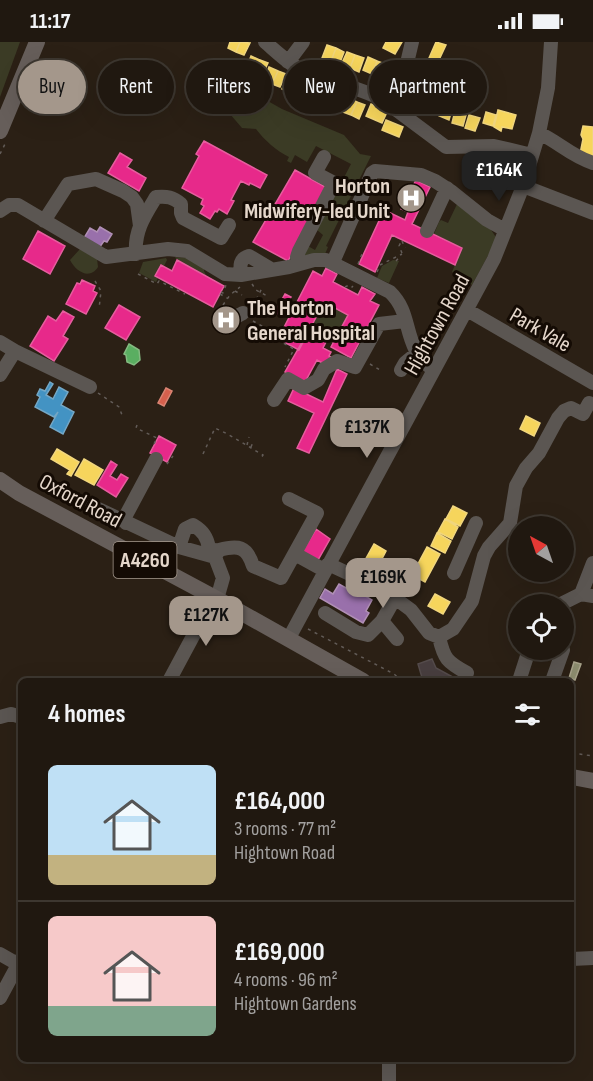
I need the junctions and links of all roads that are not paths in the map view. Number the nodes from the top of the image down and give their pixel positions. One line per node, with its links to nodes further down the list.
1 (37, 42): 10 (main road)
2 (265, 42): 6 (street)
3 (303, 42): 7 (street)
4 (412, 42): 8 (street)
5 (551, 42): 11 (street, Hightown Road)
6 (286, 60)
7 (290, 60)
8 (408, 60)
9 (402, 114): 12 (street)
10 (0, 131)
11 (538, 133): 12 (street, Hightown Road); 14 (street)
12 (532, 155): 15 (street, Hightown Road)
13 (324, 157): 26 (street)
14 (593, 163)
15 (523, 186): 18 (street); 22 (street, Hightown Road)
16 (447, 189): 22 (street); 23 (street); 25 (street)
17 (0, 211): 19 (street)
18 (593, 213)
19 (44, 221): 21 (street); 24 (street)
20 (229, 225): 21 (street)
21 (140, 226): 24 (street)
22 (505, 230): 27 (street, Hightown Road)
23 (427, 231)
24 (136, 254): 26 (street)
25 (333, 262): 26 (street); 29 (street)
26 (299, 264)
27 (467, 310): 35 (street, Hightown Road); 37 (street, Park Vale)
28 (248, 313): 30 (street)
29 (405, 321): 33 (street); 39 (street)
30 (226, 322)
31 (0, 342): 32 (street)
32 (15, 351): 36 (street); 38 (street)
33 (416, 354): 34 (street); 35 (street)
34 (401, 370)
35 (434, 370): 54 (street, Hightown Road)
36 (0, 375)
37 (593, 383)
38 (90, 387)
39 (274, 400)
40 (589, 403): 51 (street)
41 (156, 459): 45 (street)
42 (0, 480): 58 (main road, Oxford Road / A4260)
43 (289, 499): 49 (street)
44 (92, 506): 45 (street)
45 (126, 523): 47 (street)
46 (476, 523): 48 (street)
47 (179, 547): 50 (street); 50 (street)
48 (465, 548): 51 (street); 55 (street)
49 (295, 554): 50 (street); 54 (street)
50 (216, 555): 58 (street)
51 (484, 556): 62 (street)
52 (593, 563): 57 (street)
53 (399, 566): 56 (street)
54 (326, 567): 56 (street); 61 (street, Hightown Road)
55 (454, 573)
56 (390, 594): 60 (street); 62 (street)
57 (587, 595)
58 (215, 598): 61 (main road, Oxford Road / A4260); 67 (street)
59 (325, 613): 60 (street)
60 (382, 621): 63 (street)
61 (293, 631): 68 (main road, Oxford Road / A4260)
62 (439, 637): 66 (street)
63 (397, 639)
64 (525, 660): 69 (street)
65 (559, 660): 70 (street)
66 (467, 673)
67 (171, 678)
68 (359, 678)
69 (520, 678)
70 (553, 678)
71 (18, 716): 72 (street)
72 (0, 717)
73 (574, 777): 74 (main road)
74 (593, 781)
75 (0, 954): 78 (street)
76 (593, 958): 77 (street)
77 (574, 959)
78 (18, 962)
79 (18, 966): 80 (street)
80 (0, 998)
81 (389, 1062): 82 (street)
82 (389, 1081)

